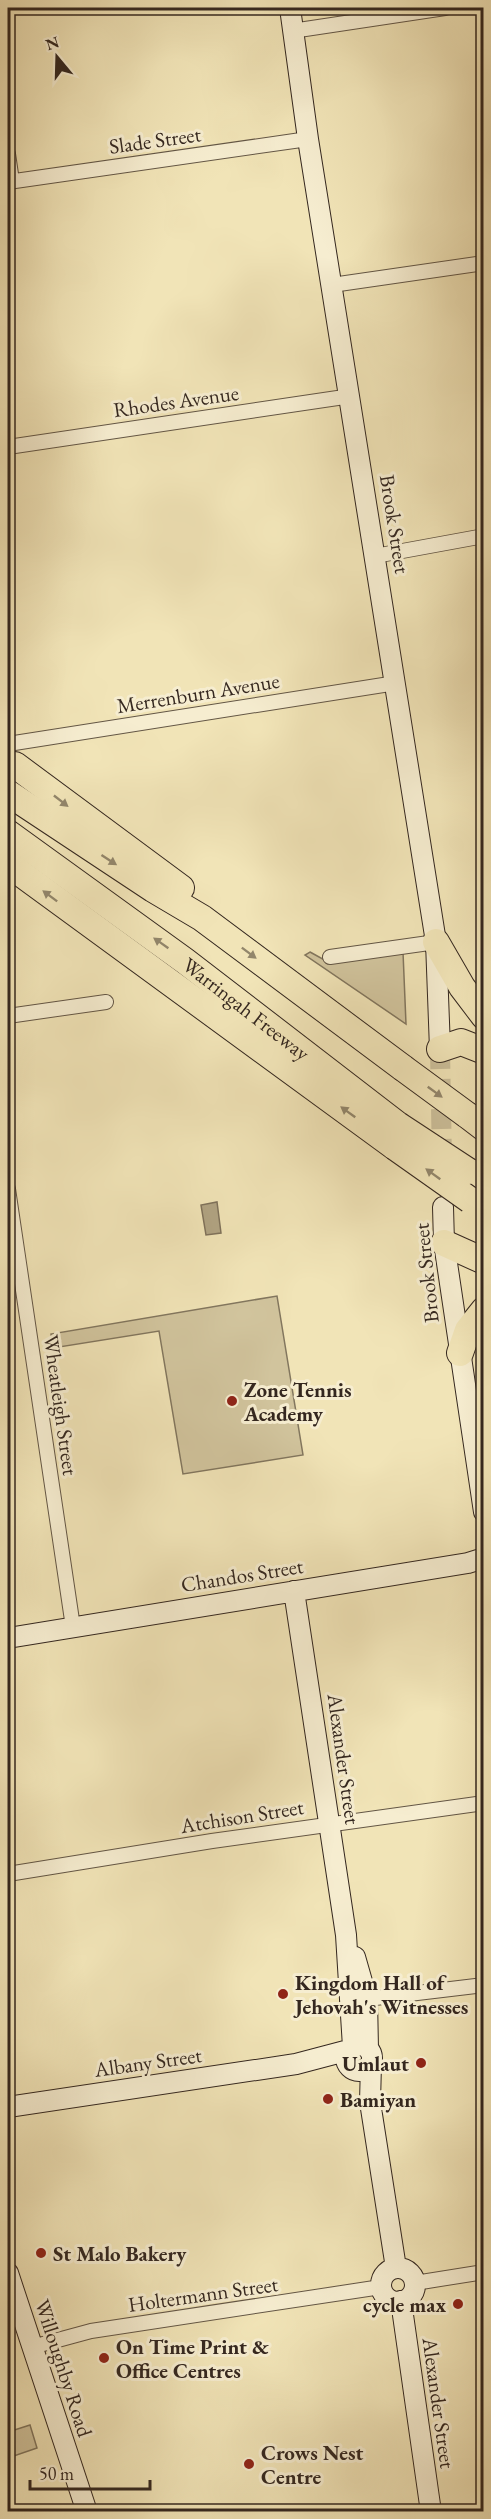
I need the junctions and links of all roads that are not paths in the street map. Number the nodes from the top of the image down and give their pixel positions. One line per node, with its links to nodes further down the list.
1 (290, 8): 3 (main road, Brook Street)
2 (445, 8): 3 (street)
3 (292, 32): 4 (main road, Brook Street)
4 (308, 139): 6 (street, Slade Street); 8 (main road, Brook Street)
5 (8, 154): 6 (street)
6 (10, 182)
7 (483, 262): 8 (street)
8 (332, 285): 9 (main road, Brook Street)
9 (351, 396): 10 (street, Rhodes Avenue); 12 (main road, Brook Street)
10 (8, 447)
11 (483, 536): 12 (street)
12 (375, 556): 13 (main road, Brook Street)
13 (396, 683): 14 (street, Merrenburn Avenue); 19 (main road, Brook Street)
14 (11, 755): 18 (highway, one-way to 18)
15 (8, 793): 18 (highway, one-way to 18)
16 (8, 833): 27 (highway, Warringah Freeway, one-way to 16)
17 (8, 864): 27 (highway, one-way to 17)
18 (202, 918): 26 (highway, one-way to 26, bridge)
19 (436, 942): 20 (street); 23 (highway); 24 (main road, Brook Street)
20 (330, 957)
21 (105, 1002): 22 (street)
22 (8, 1016)
23 (483, 1016)
24 (440, 1049): 25 (highway)
25 (483, 1052)
26 (475, 1121)
27 (397, 1136): 29 (highway, Warringah Freeway, one-way to 27, bridge)
28 (8, 1189): 38 (street, Wheatleigh Street)
29 (476, 1191)
30 (443, 1207): 31 (main road, Brook Street)
31 (444, 1243): 32 (highway); 34 (main road, Brook Street)
32 (483, 1261)
33 (483, 1310): 34 (highway)
34 (460, 1353): 35 (main road, Brook Street)
35 (483, 1512)
36 (483, 1558): 37 (main road, Chandos Street)
37 (294, 1591): 38 (main road, Chandos Street); 41 (main road, Alexander Street)
38 (73, 1627): 39 (main road, Chandos Street)
39 (8, 1638)
40 (483, 1803): 41 (street, Atchison Street)
41 (330, 1825): 42 (street, Atchison Street); 43 (main road, Alexander Street)
42 (8, 1874)
43 (346, 1935): 45 (main road, Alexander Street); 46 (main road, Alexander Street)
44 (483, 1985): 45 (street)
45 (367, 1999): 46 (main road, Alexander Street)
46 (358, 2058): 47 (main road, Albany Street); 48 (main road, Alexander Street)
47 (8, 2107)
48 (396, 2268): 51 (main road); 52 (main road)
49 (483, 2272): 51 (street)
50 (8, 2273): 54 (main road, Willoughby Road)
51 (415, 2283): 53 (main road)
52 (381, 2287): 53 (main road); 54 (street, Holtermann Street)
53 (401, 2301): 56 (main road, Alexander Street)
54 (32, 2347): 55 (main road, Willoughby Road)
55 (87, 2511)
56 (431, 2511)

